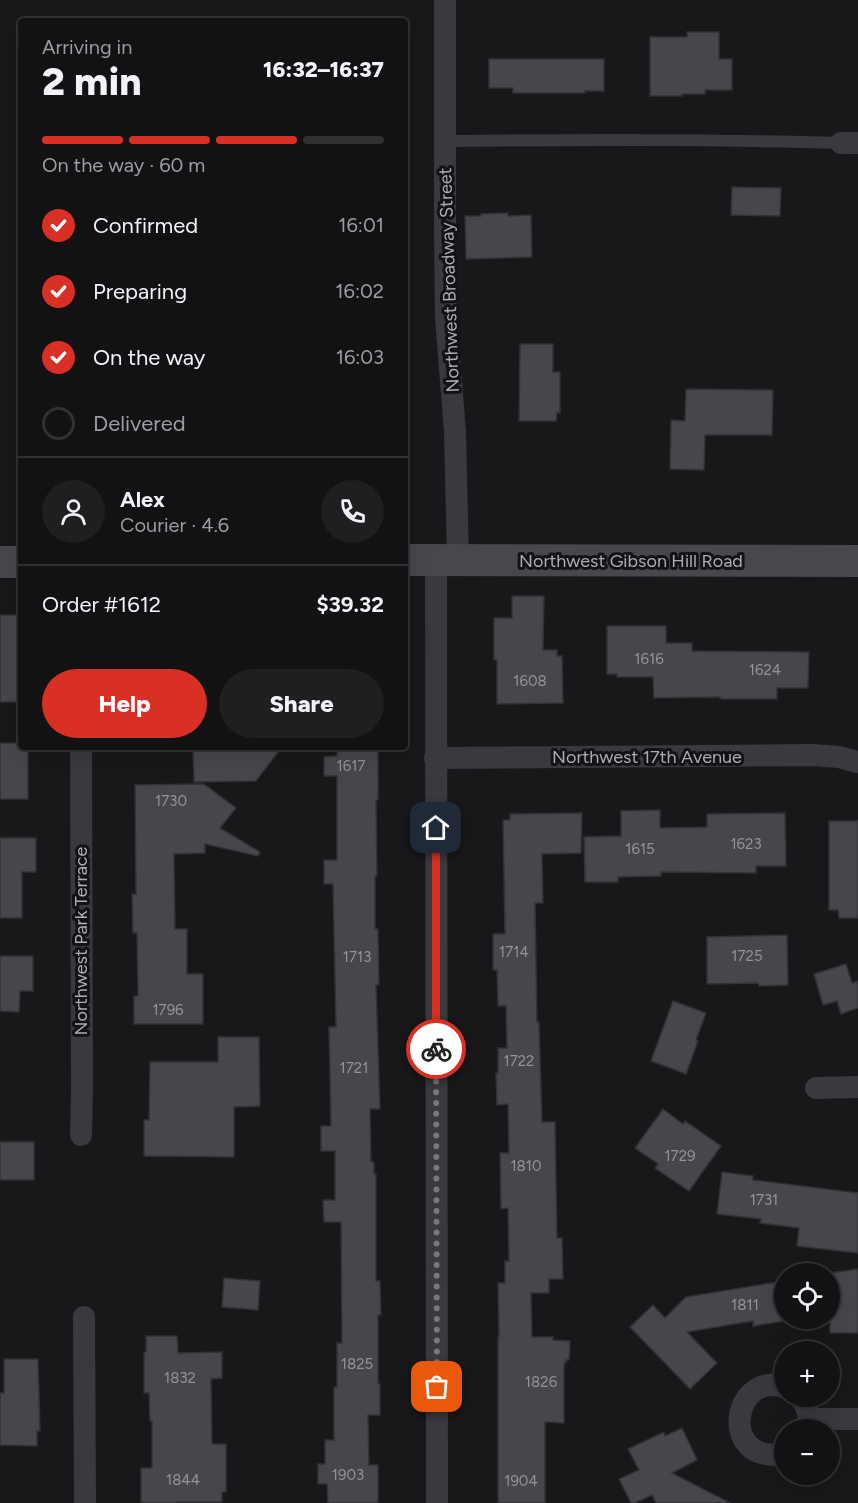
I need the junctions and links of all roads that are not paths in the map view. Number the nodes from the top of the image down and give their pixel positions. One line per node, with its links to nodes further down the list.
1 (445, 0): 2 (street, Northwest Broadway Street)
2 (445, 141): 3 (lane); 5 (street, Northwest Broadway Street)
3 (849, 143)
4 (408, 560): 5 (main road, Northwest Gibson Hill Road)
5 (447, 560): 6 (main road, Northwest Gibson Hill Road); 10 (street, Northwest Broadway Street)
6 (858, 561)
7 (0, 562): 8 (main road)
8 (18, 562)
9 (81, 750): 14 (street, Northwest Park Terrace)
10 (435, 758): 11 (street, Northwest 17th Avenue); 21 (street, Northwest Broadway Street)
11 (858, 762)
12 (858, 1087): 13 (street)
13 (816, 1088)
14 (81, 1135)
15 (84, 1317): 20 (street)
16 (774, 1386): 19 (street)
17 (858, 1419): 18 (street)
18 (840, 1421)
19 (774, 1456)
20 (85, 1503)
21 (437, 1503)

